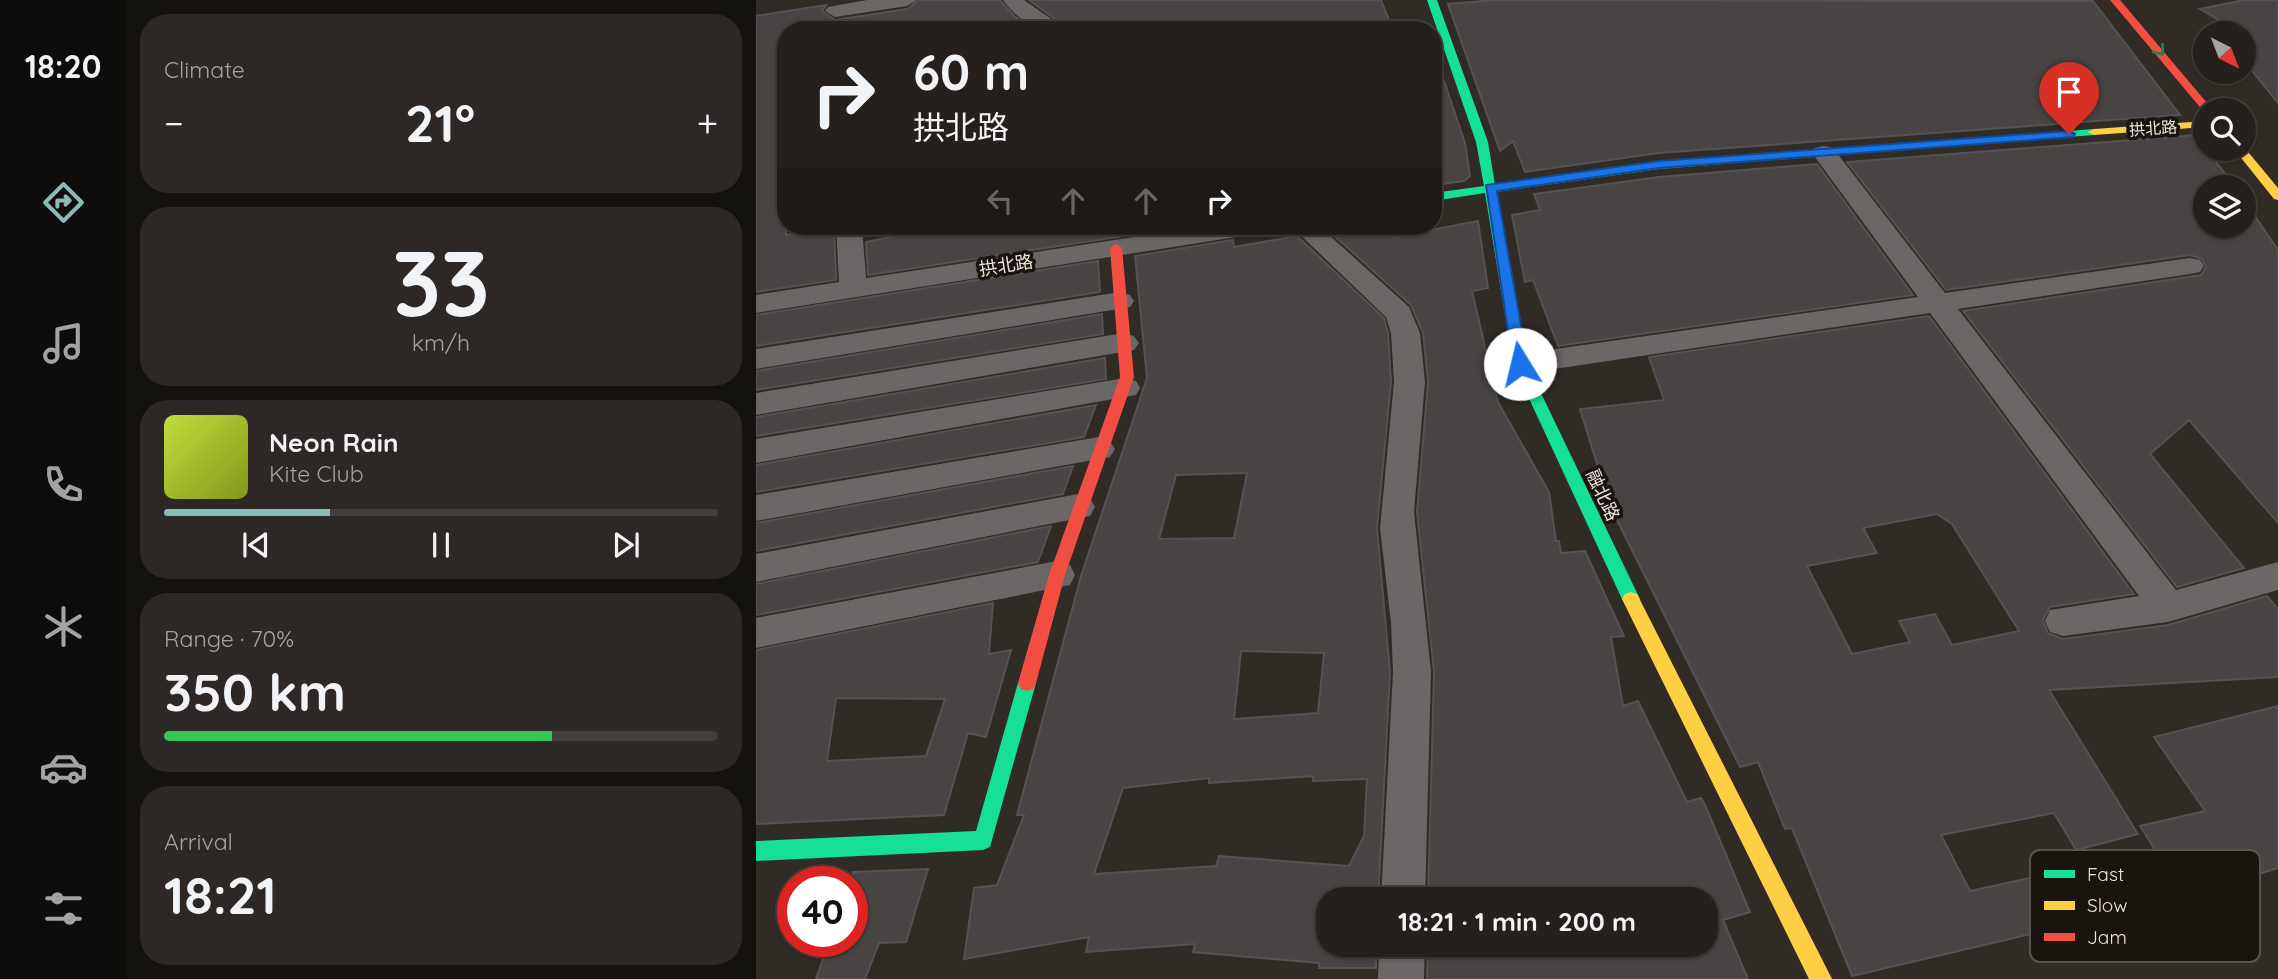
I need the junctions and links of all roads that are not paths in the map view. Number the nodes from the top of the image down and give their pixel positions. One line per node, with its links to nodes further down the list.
1 (907, 0): 5 (street)
2 (1013, 0): 6 (street)
3 (1432, 0): 7 (street, 融北路)
4 (2115, 0): 9 (street, one-way to 9)
5 (835, 14)
6 (1040, 21)
7 (1439, 21)
8 (1442, 28): 13 (street, 融北路)
9 (2198, 98)
10 (2193, 125): 11 (street, 拱北路)
11 (1824, 153): 13 (street, 拱北路); 23 (street)
12 (2250, 161): 15 (street)
13 (1490, 188): 14 (street, 拱北路); 27 (street, 融北路)
14 (1442, 196)
15 (2278, 196)
16 (850, 235): 21 (street)
17 (1198, 235): 19 (street, 拱北路)
18 (1314, 235): 41 (street)
19 (1116, 248): 21 (street, 拱北路); 22 (street)
20 (2190, 266): 23 (street)
21 (853, 289): 24 (street, 拱北路)
22 (1120, 301): 25 (street); 26 (street)
23 (1936, 303): 27 (street); 37 (street)
24 (756, 304)
25 (1124, 343): 28 (street); 29 (street)
26 (756, 359)
27 (1520, 364): 44 (street, 融北路)
28 (1125, 388): 30 (street); 31 (street)
29 (756, 404)
30 (1099, 449): 32 (street); 33 (street)
31 (756, 451)
32 (1078, 507): 34 (street); 35 (street)
33 (756, 508)
34 (756, 568)
35 (1057, 575): 39 (street); 40 (street)
36 (2278, 576): 37 (street)
37 (2168, 607): 38 (street)
38 (2063, 621)
39 (756, 633)
40 (756, 851)
41 (1403, 887)
42 (1402, 957): 43 (street)
43 (1402, 979)
44 (1821, 979)

